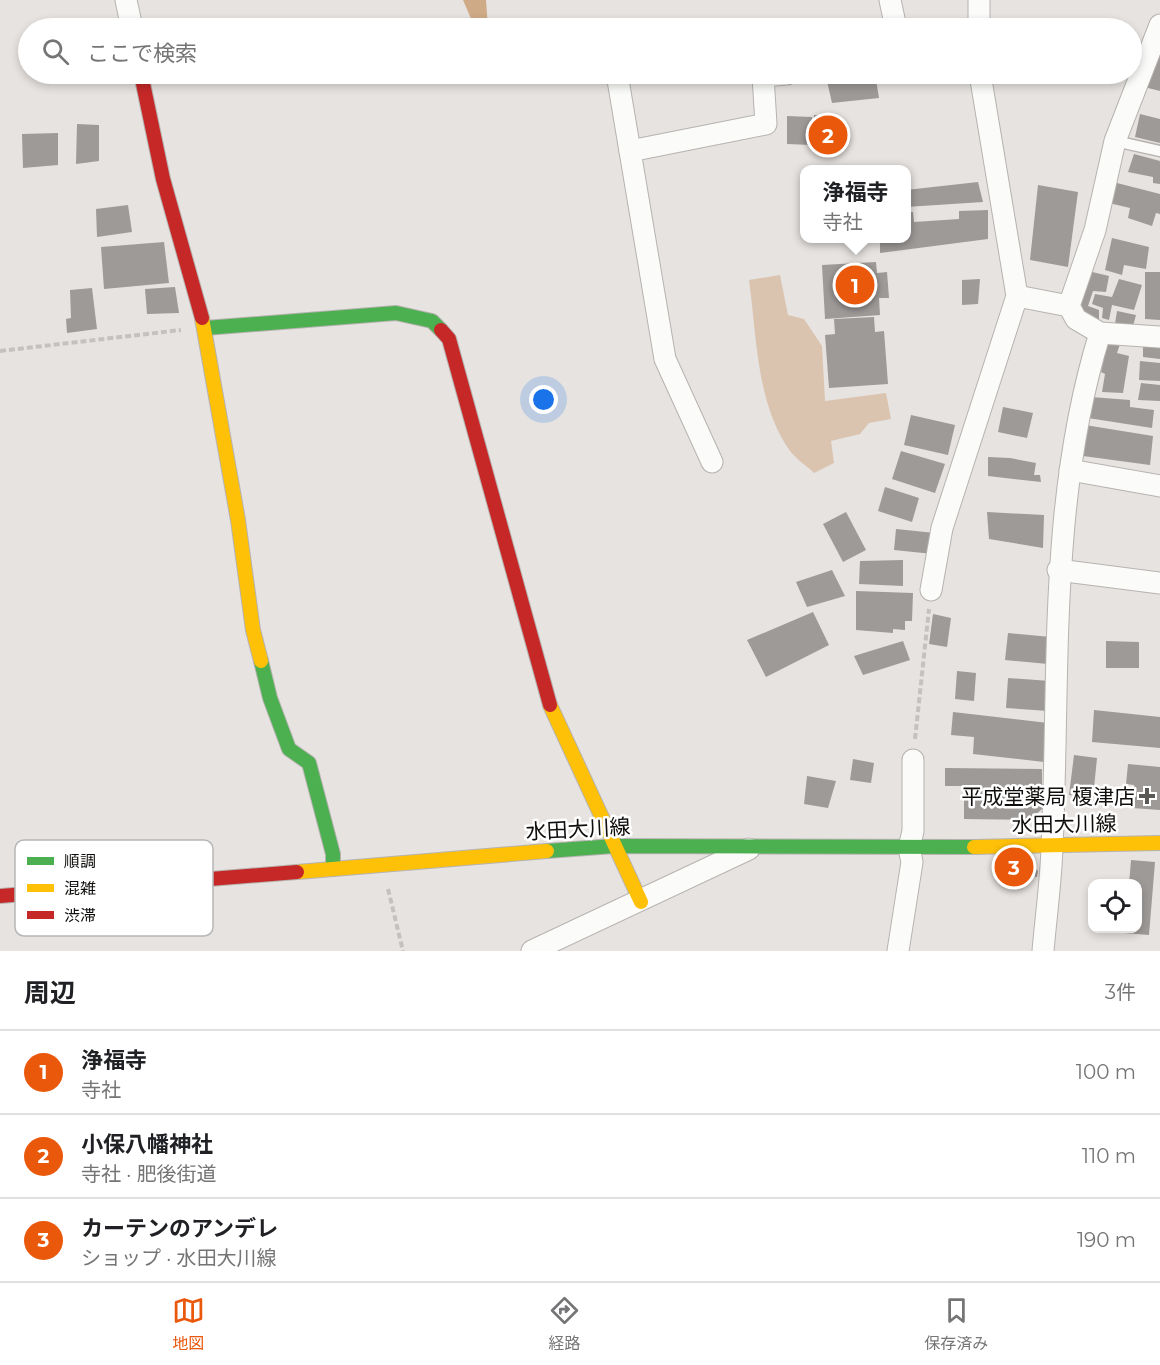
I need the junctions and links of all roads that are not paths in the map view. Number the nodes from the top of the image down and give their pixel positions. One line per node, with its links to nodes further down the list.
1 (126, 0): 4 (street)
2 (890, 0): 5 (street)
3 (980, 0): 6 (street)
4 (130, 18)
5 (894, 18)
6 (979, 18)
7 (1160, 25): 8 (street)
8 (1142, 71)
9 (143, 84): 19 (street)
10 (619, 84): 15 (street)
11 (764, 84): 15 (street)
12 (983, 84): 17 (street)
13 (1137, 84): 14 (street)
14 (1115, 141): 16 (lane); 18 (street)
15 (630, 151): 22 (street)
16 (1160, 152)
17 (1017, 296): 18 (street); 27 (street)
18 (1070, 306): 20 (street)
19 (205, 327): 30 (street); 34 (street)
20 (1100, 333): 21 (street); 23 (street)
21 (1160, 338)
22 (712, 462)
23 (1070, 470): 24 (street); 25 (street)
24 (1160, 486)
25 (1058, 570): 26 (street); 31 (street)
26 (1160, 583)
27 (931, 590)
28 (913, 760): 32 (street)
29 (1160, 843): 31 (street, 水田大川線)
30 (615, 846): 33 (street, 水田大川線); 34 (street, 水田大川線); 38 (street)
31 (1052, 846): 32 (street, 水田大川線); 41 (street)
32 (909, 848): 33 (street, 水田大川線); 40 (street)
33 (750, 849): 38 (street)
34 (333, 869): 35 (street, 水田大川線)
35 (213, 879)
36 (15, 896): 37 (street, 水田大川線)
37 (0, 897)
38 (640, 902): 39 (street)
39 (532, 951)
40 (898, 951)
41 (1043, 951)

